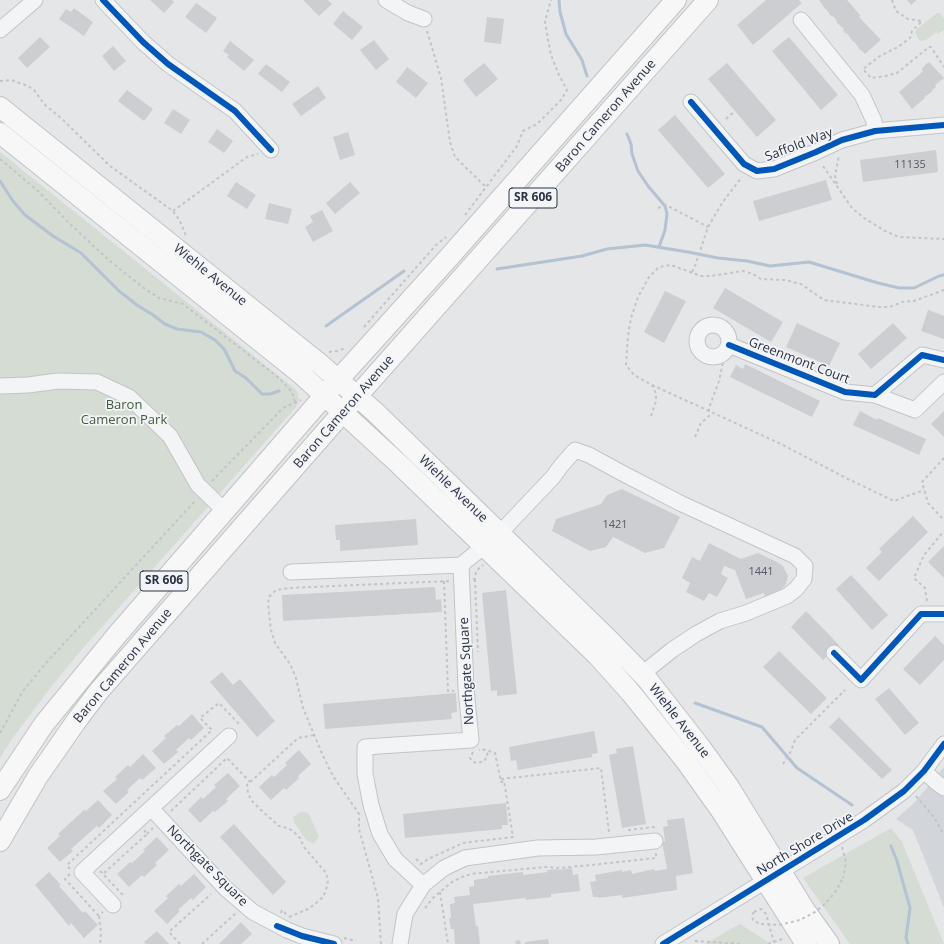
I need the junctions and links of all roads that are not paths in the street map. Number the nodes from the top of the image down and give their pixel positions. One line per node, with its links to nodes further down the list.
1 (35, 0): 8 (street)
2 (103, 0): 14 (street)
3 (386, 0): 6 (street)
4 (676, 0): 17 (main road, Baron Cameron Avenue / SR 606)
5 (708, 0): 22 (main road, Baron Cameron Avenue / SR 606)
6 (424, 20)
7 (801, 20): 12 (street)
8 (0, 30)
9 (691, 102): 12 (street, Saffold Way)
10 (0, 107): 17 (main road, Wiehle Avenue)
11 (944, 125): 12 (street, Saffold Way)
12 (875, 131)
13 (0, 133): 20 (main road, Wiehle Avenue)
14 (271, 150)
15 (726, 348): 21 (street, Greenmont Court)
16 (944, 360): 21 (street)
17 (338, 380): 20 (main road, Baron Cameron Avenue / SR 606); 22 (main road, Wiehle Avenue)
18 (944, 382): 21 (street, Greenmont Court)
19 (0, 386): 24 (street)
20 (325, 395): 23 (main road, Wiehle Avenue); 24 (main road, Baron Cameron Avenue / SR 606)
21 (875, 395)
22 (357, 396): 23 (main road, Baron Cameron Avenue / SR 606); 25 (main road, Wiehle Avenue)
23 (343, 412): 25 (main road, Wiehle Avenue); 37 (main road, Baron Cameron Avenue / SR 606)
24 (225, 511): 35 (main road, Baron Cameron Avenue / SR 606)
25 (489, 548): 27 (street); 30 (main road, Wiehle Avenue); 30 (street); 39 (main road, Wiehle Avenue)
26 (291, 572): 27 (street)
27 (461, 573): 40 (street, Northgate Square)
28 (937, 614): 29 (street)
29 (834, 653)
30 (642, 674): 39 (main road, Wiehle Avenue)
31 (229, 736): 36 (street)
32 (944, 744): 33 (street, North Shore Drive)
33 (924, 771): 34 (street); 39 (street, North Shore Drive)
34 (944, 788)
35 (0, 790)
36 (151, 808): 41 (street); 44 (street, Northgate Square)
37 (0, 841)
38 (655, 842): 40 (street)
39 (773, 876): 42 (main road, Wiehle Avenue); 43 (street, North Shore Drive); 46 (main road, Wiehle Avenue)
40 (423, 885): 45 (street)
41 (113, 905)
42 (797, 940)
43 (667, 943)
44 (334, 944)
45 (400, 944)
46 (829, 944)

